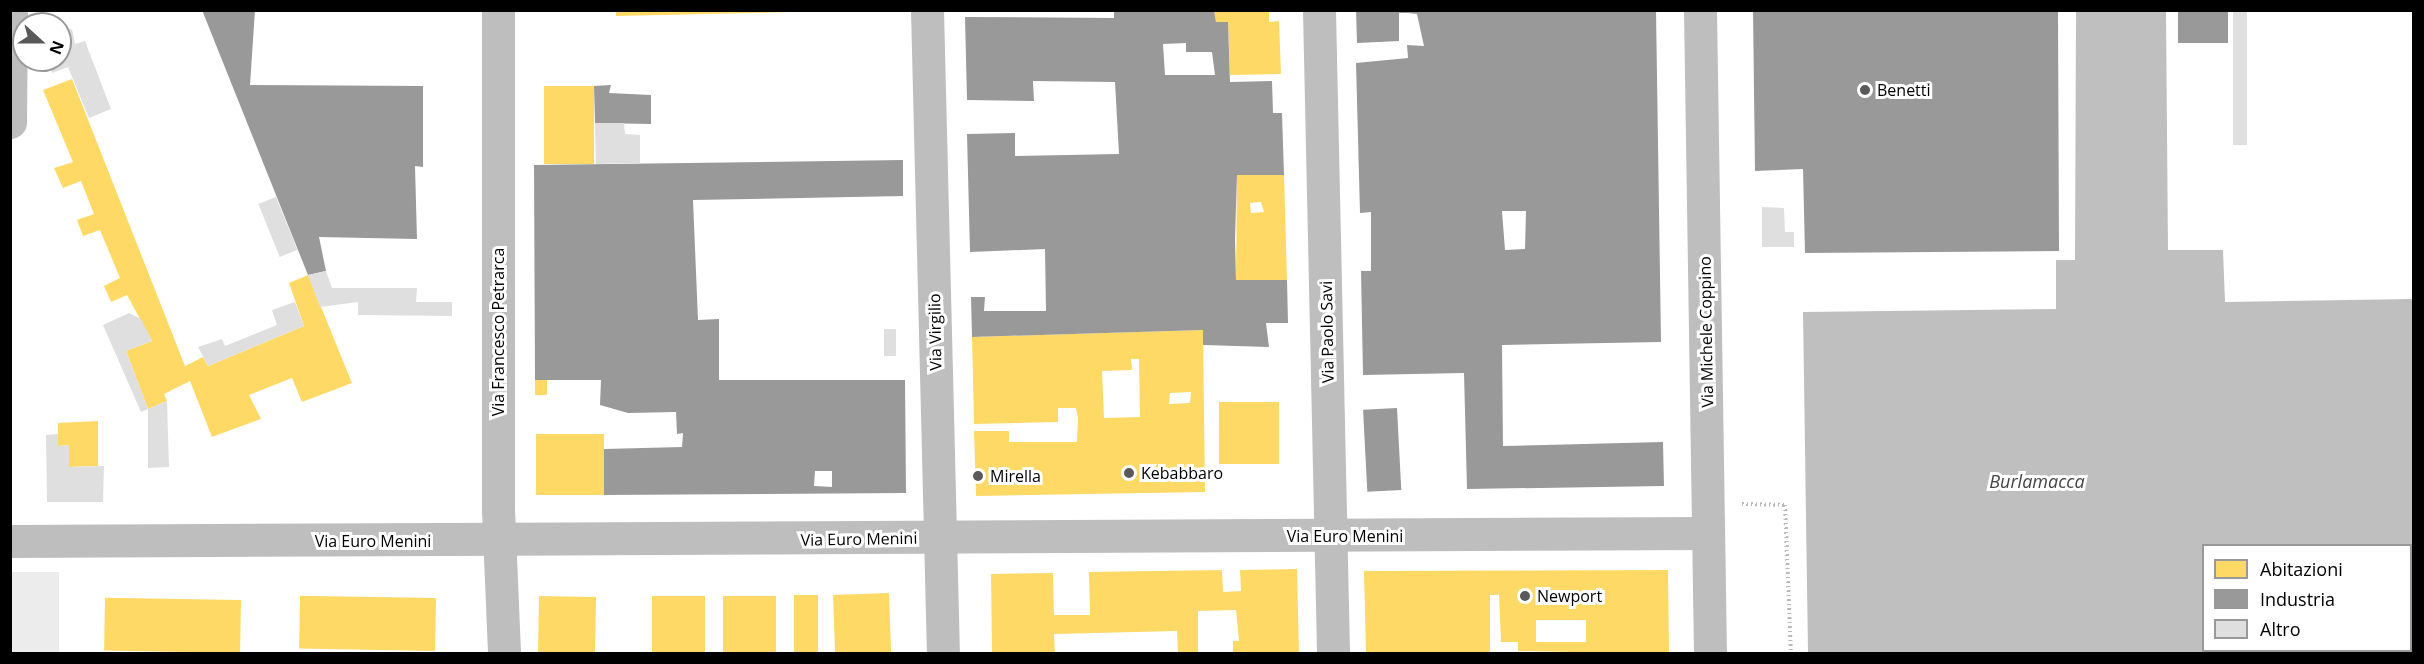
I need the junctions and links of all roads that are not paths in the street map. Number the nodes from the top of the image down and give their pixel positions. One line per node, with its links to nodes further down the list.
1 (11, 10): 6 (street)
2 (498, 10): 11 (street, Via Francesco Petrarca)
3 (927, 10): 9 (street, Via Virgilio)
4 (1319, 10): 8 (street, Via Paolo Savi)
5 (1700, 10): 7 (street, Via Michele Coppino)
6 (10, 122)
7 (1707, 533): 8 (street, Via Euro Menini); 15 (street, Via Michele Coppino)
8 (1331, 536): 9 (street, Via Euro Menini); 14 (street, Via Paolo Savi)
9 (941, 538): 11 (street, Via Euro Menini); 13 (street, Via Virgilio)
10 (10, 541): 11 (street, Via Euro Menini)
11 (502, 542): 12 (street, Via Francesco Petrarca)
12 (504, 654)
13 (943, 654)
14 (1333, 654)
15 (1710, 654)

